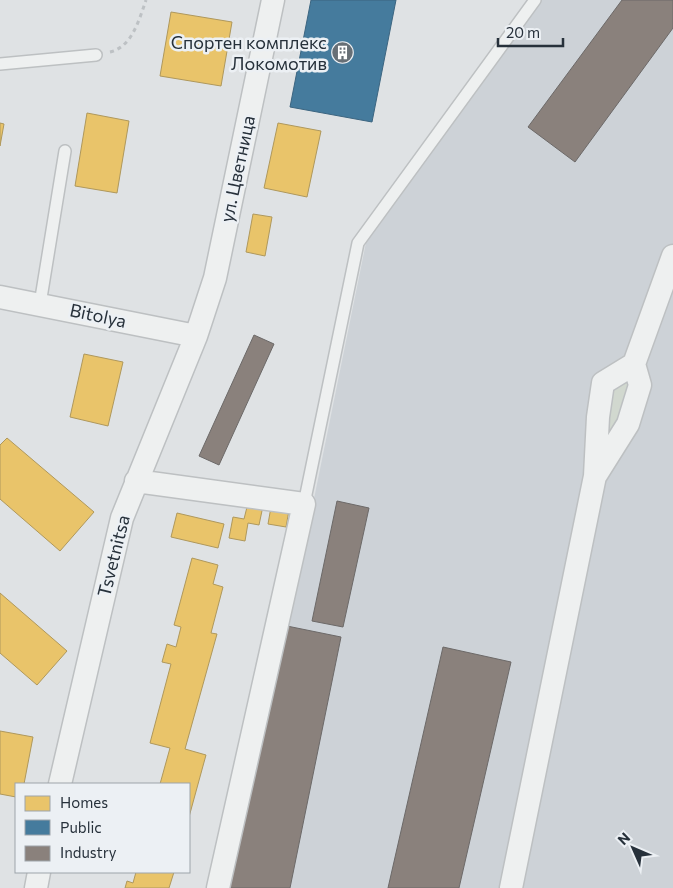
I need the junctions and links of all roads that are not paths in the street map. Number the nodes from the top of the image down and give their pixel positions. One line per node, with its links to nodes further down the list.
1 (273, 0): 9 (street, ул. Цветница)
2 (535, 0): 13 (lane)
3 (96, 55): 4 (lane)
4 (0, 64)
5 (65, 151): 8 (lane)
6 (673, 256): 10 (street)
7 (0, 297): 8 (street, Bitolya)
8 (40, 304): 9 (street, Bitolya)
9 (196, 336): 12 (street, Tsvetnitsa)
10 (634, 364): 11 (street); 11 (street)
11 (595, 476): 18 (street)
12 (136, 480): 13 (street); 14 (street, Tsvetnitsa)
13 (304, 504): 17 (street)
14 (60, 783)
15 (39, 873): 16 (street)
16 (36, 888)
17 (218, 888)
18 (510, 888)

